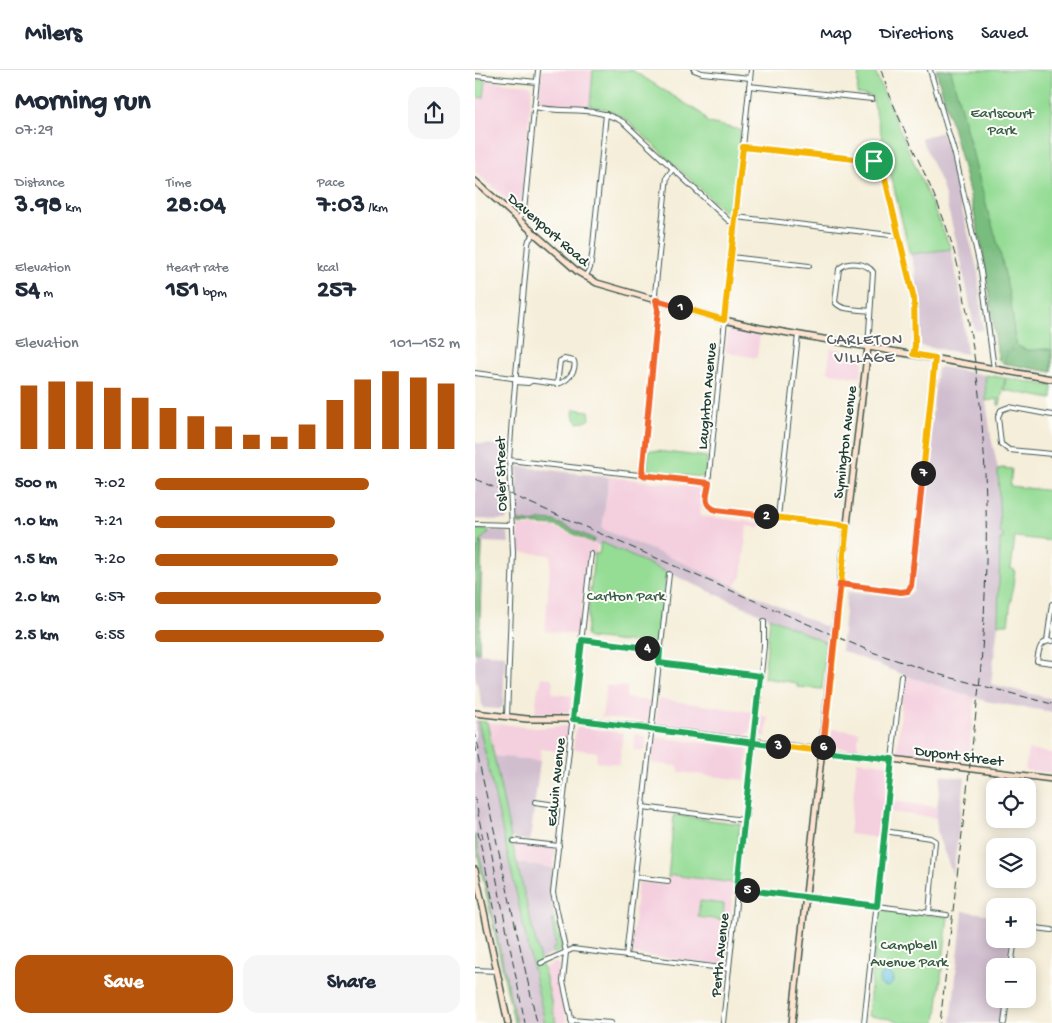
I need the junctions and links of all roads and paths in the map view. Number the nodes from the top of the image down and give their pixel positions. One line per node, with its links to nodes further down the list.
1 (538, 70): 7 (street)
2 (694, 70): 6 (street)
3 (751, 70): 6 (street, Laughton Avenue)
4 (930, 70): 30 (street)
5 (475, 76): 7 (street)
6 (750, 78): 8 (street, Laughton Avenue)
7 (537, 82): 10 (street)
8 (749, 86): 9 (street); 12 (street, Laughton Avenue)
9 (872, 99)
10 (535, 107): 11 (street); 16 (street)
11 (606, 114): 13 (street); 22 (street)
12 (743, 147): 15 (street, Laughton Avenue); 19 (street)
13 (672, 170): 17 (street); 23 (street)
14 (476, 184): 16 (street, Davenport Road)
15 (735, 217): 17 (street, Laughton Avenue); 19 (street)
16 (519, 218): 18 (street, Davenport Road)
17 (735, 222): 20 (street, Laughton Avenue)
18 (535, 233): 22 (street, Davenport Road); 33 (street, Osler Street)
19 (899, 236): 28 (street)
20 (731, 257): 21 (street); 25 (street, Laughton Avenue)
21 (809, 266)
22 (585, 277): 23 (street, Davenport Road)
23 (656, 300): 25 (street, Davenport Road); 38 (street)
24 (869, 310): 24 (street, Symington Avenue); 27 (street, Symington Avenue)
25 (724, 320): 26 (street, Davenport Road); 39 (street, Laughton Avenue)
26 (798, 335): 27 (street, Davenport Road); 40 (street)
27 (868, 347): 28 (street, Davenport Road); 43 (street, Symington Avenue)
28 (913, 354): 29 (street, Davenport Road)
29 (935, 358): 30 (street, Davenport Road); 46 (street)
30 (994, 369): 32 (street, Davenport Road)
31 (475, 373): 33 (street)
32 (1052, 379)
33 (515, 380): 34 (street); 37 (street, Osler Street)
34 (557, 384): 34 (street)
35 (1052, 415): 36 (street)
36 (1052, 454)
37 (509, 460): 38 (street); 42 (street, Osler Street)
38 (642, 475): 39 (street)
39 (709, 483): 40 (street, Laughton Avenue)
40 (778, 518): 43 (street)
41 (475, 524): 42 (street)
42 (512, 526): 58 (street, Osler Street)
43 (847, 526): 46 (street, Symington Avenue)
44 (591, 554): 50 (street, Edwin Avenue)
45 (669, 574): 52 (street)
46 (840, 584): 62 (street, Symington Avenue)
47 (1052, 604): 48 (street)
48 (1052, 608): 51 (street)
49 (764, 621): 55 (street, Perth Avenue)
50 (582, 640): 52 (street); 59 (street, Edwin Avenue)
51 (1050, 641): 54 (street)
52 (660, 650): 53 (street)
53 (659, 663): 55 (street); 60 (street)
54 (1052, 663)
55 (760, 676): 61 (street, Perth Avenue)
56 (901, 676): 63 (street)
57 (475, 713): 58 (street, Dupont Street)
58 (507, 717): 59 (street, Dupont Street)
59 (573, 719): 60 (street, Dupont Street); 66 (street, Edwin Avenue)
60 (651, 730): 61 (street, Dupont Street); 67 (street)
61 (753, 742): 62 (street, Dupont Street); 68 (street, Perth Avenue)
62 (823, 751): 63 (street, Dupont Street); 77 (street, Symington Avenue)
63 (892, 759): 64 (street, Dupont Street); 69 (street)
64 (1052, 779)
65 (535, 802): 66 (street)
66 (563, 806): 71 (street, Edwin Avenue)
67 (643, 807): 68 (street); 73 (street)
68 (744, 820): 75 (street, Perth Avenue)
69 (884, 831): 78 (street); 79 (street)
70 (514, 841): 71 (street)
71 (559, 846): 83 (street, Edwin Avenue)
72 (475, 870): 76 (street)
73 (635, 877): 74 (street); 84 (street)
74 (668, 881)
75 (737, 888): 77 (street); 86 (street, Perth Avenue)
76 (477, 890): 88 (street)
77 (807, 898): 78 (street); 94 (street, Symington Avenue)
78 (877, 906): 79 (street); 95 (street)
79 (929, 913): 80 (street)
80 (947, 915)
81 (1036, 928): 82 (street)
82 (1052, 930)
83 (566, 952): 84 (street); 85 (street); 90 (street, Edwin Avenue)
84 (626, 956): 86 (street)
85 (541, 963)
86 (729, 969): 93 (street, Perth Avenue)
87 (475, 970): 88 (street)
88 (497, 971): 91 (street)
89 (1006, 1008): 96 (street)
90 (571, 1021): 92 (street)
91 (509, 1023)
92 (611, 1023)
93 (723, 1023)
94 (793, 1023)
95 (864, 1023)
96 (1004, 1023)

